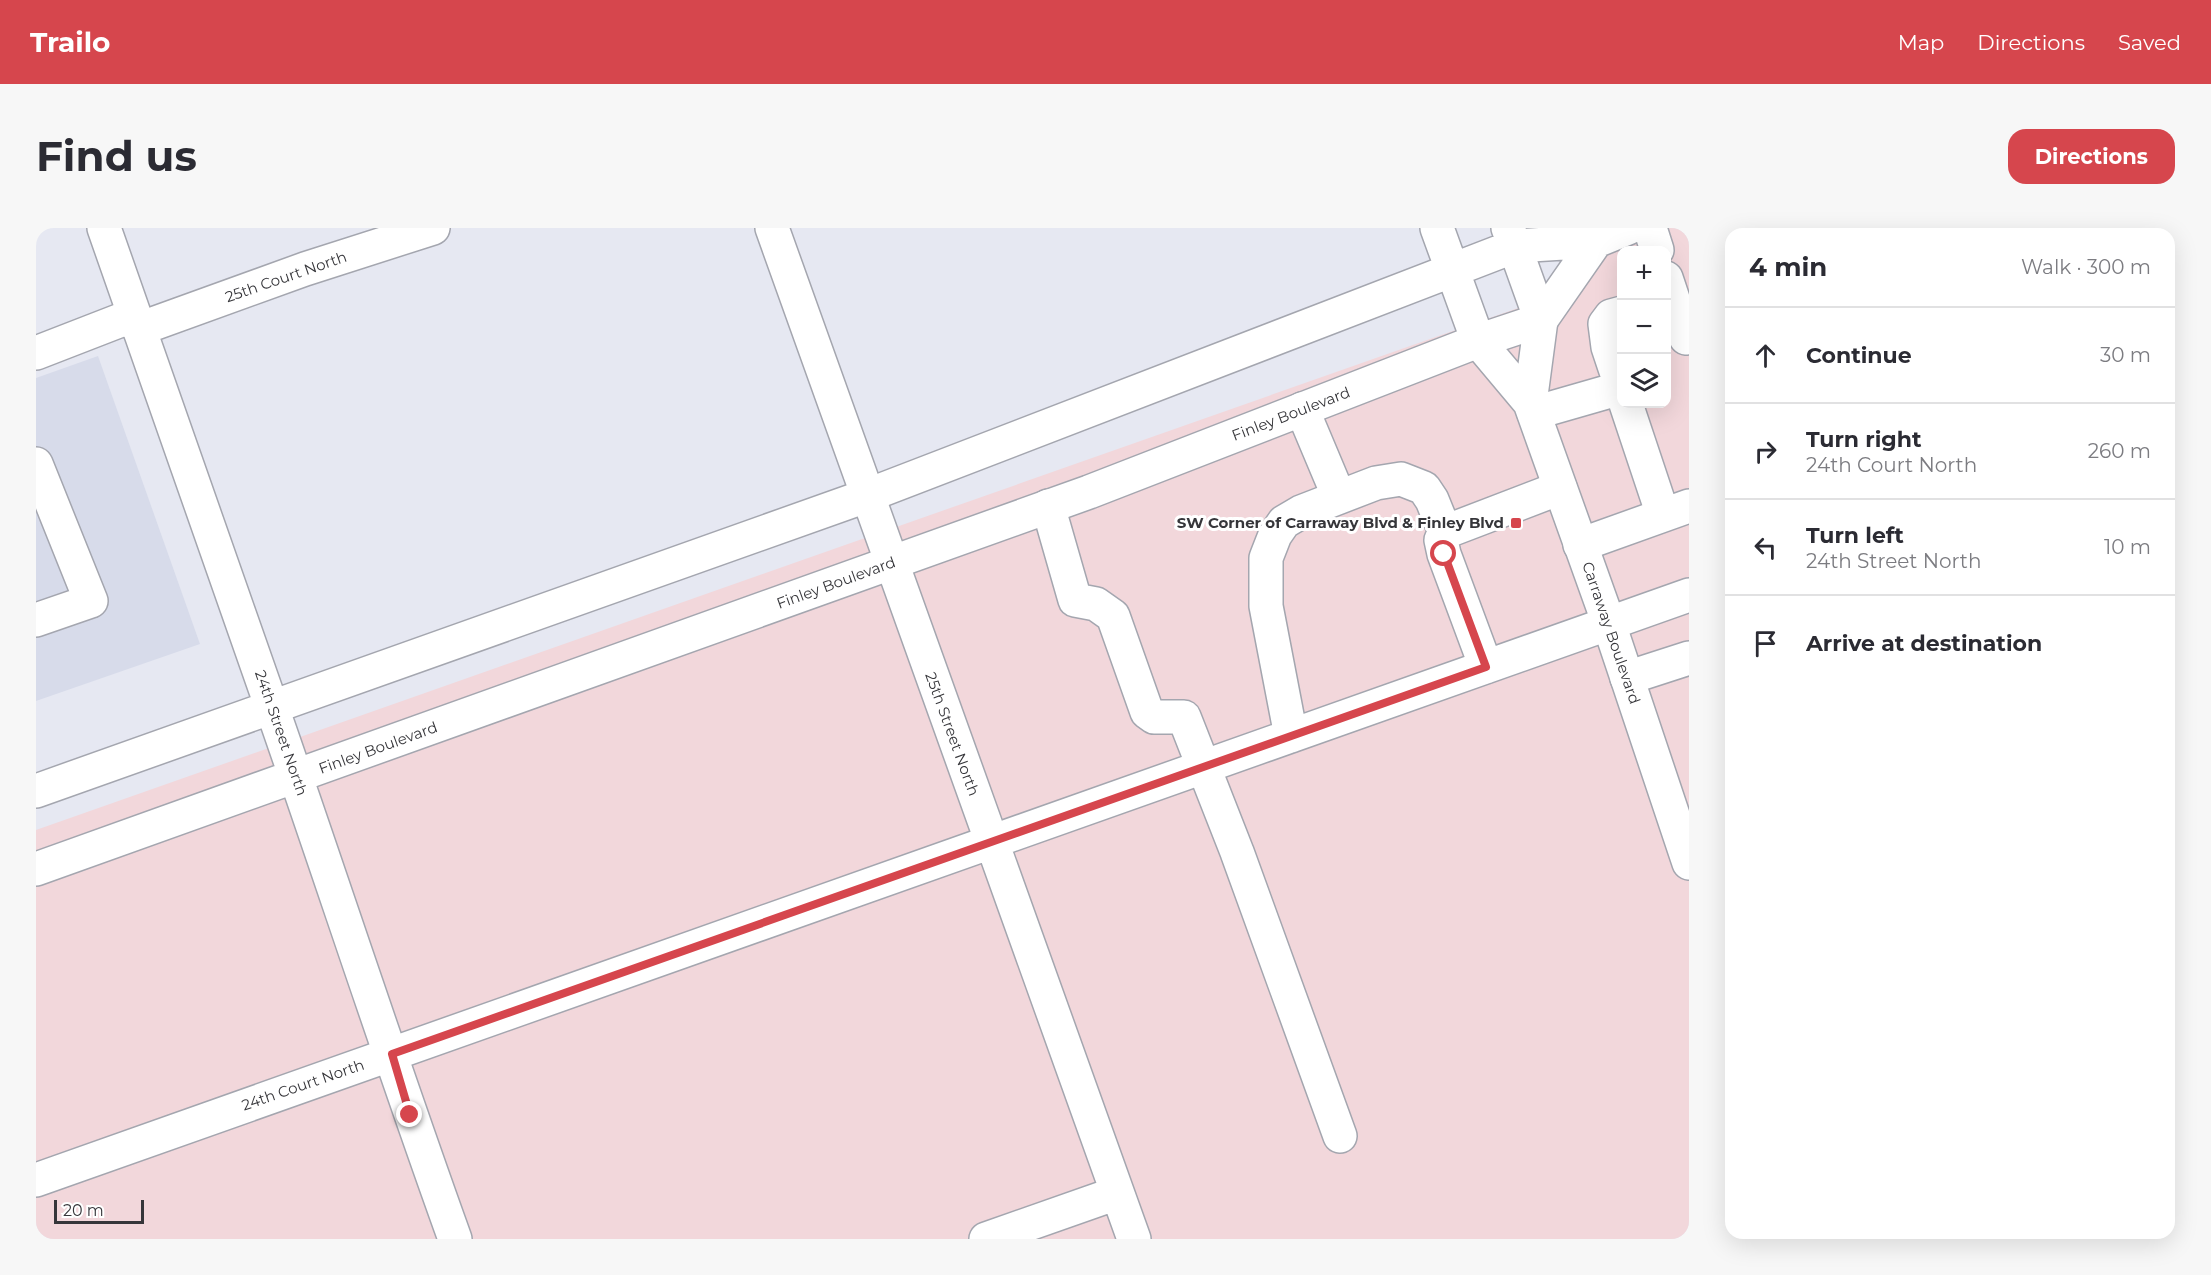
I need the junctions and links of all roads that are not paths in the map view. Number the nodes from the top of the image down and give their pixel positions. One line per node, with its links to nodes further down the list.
1 (104, 228): 14 (main road, 24th Street North)
2 (433, 228): 14 (main road, 25th Court North)
3 (772, 228): 25 (main road, 25th Street North)
4 (1437, 228): 10 (main road, Carraway Boulevard)
5 (1628, 228): 8 (main road)
6 (1650, 228): 9 (main road)
7 (1511, 237): 8 (main road); 10 (main road); 13 (main road, Carraway Boulevard)
8 (1596, 241): 13 (main road)
9 (1656, 246)
10 (1451, 270): 16 (main road, Carraway Boulevard); 25 (main road)
11 (1671, 297): 15 (main road)
12 (1617, 314): 18 (main road)
13 (1541, 320): 16 (main road, Finley Boulevard); 20 (main road, Carraway Boulevard)
14 (136, 322): 17 (main road, 25th Court North); 38 (main road, 24th Street North)
15 (1686, 338)
16 (1478, 341): 20 (main road, Carraway Boulevard); 22 (main road, Finley Boulevard)
17 (36, 353)
18 (1617, 375)
19 (1617, 389): 20 (main road)
20 (1532, 408): 24 (main road, Carraway Boulevard)
21 (1628, 408): 28 (main road)
22 (1302, 409): 26 (main road); 27 (main road, Finley Boulevard)
23 (36, 464): 33 (main road)
24 (1560, 488): 29 (main road); 30 (main road, Carraway Boulevard)
25 (867, 496): 31 (main road, 25th Street North); 38 (main road)
26 (1339, 497): 29 (main road); 39 (main road)
27 (1048, 506): 31 (main road, Finley Boulevard); 40 (main road)
28 (1676, 510): 30 (main road)
29 (1445, 532): 36 (main road)
30 (1580, 545): 34 (main road, Carraway Boulevard)
31 (891, 564): 41 (main road, Finley Boulevard); 43 (main road, 25th Street North)
32 (1689, 595): 34 (main road, 24th Court North)
33 (36, 620)
34 (1609, 624): 36 (main road, 24th Court North); 37 (main road, Carraway Boulevard)
35 (1689, 658): 37 (main road)
36 (1486, 667): 39 (main road, 24th Court North)
37 (1627, 678): 44 (main road, Carraway Boulevard)
38 (272, 706): 41 (main road, 24th Street North); 42 (main road)
39 (1291, 736): 40 (main road, 24th Court North)
40 (1205, 767): 43 (main road, 24th Court North); 47 (main road)
41 (296, 777): 45 (main road, Finley Boulevard); 46 (main road, 24th Street North)
42 (36, 790)
43 (990, 842): 46 (main road, 24th Court North); 49 (main road, 25th Street North)
44 (1689, 863)
45 (36, 869)
46 (392, 1054): 48 (main road, 24th Court North); 50 (main road, 24th Street North)
47 (1340, 1136)
48 (36, 1179)
49 (1117, 1193): 51 (main road); 52 (main road, 25th Street North)
50 (455, 1239)
51 (986, 1239)
52 (1134, 1239)

